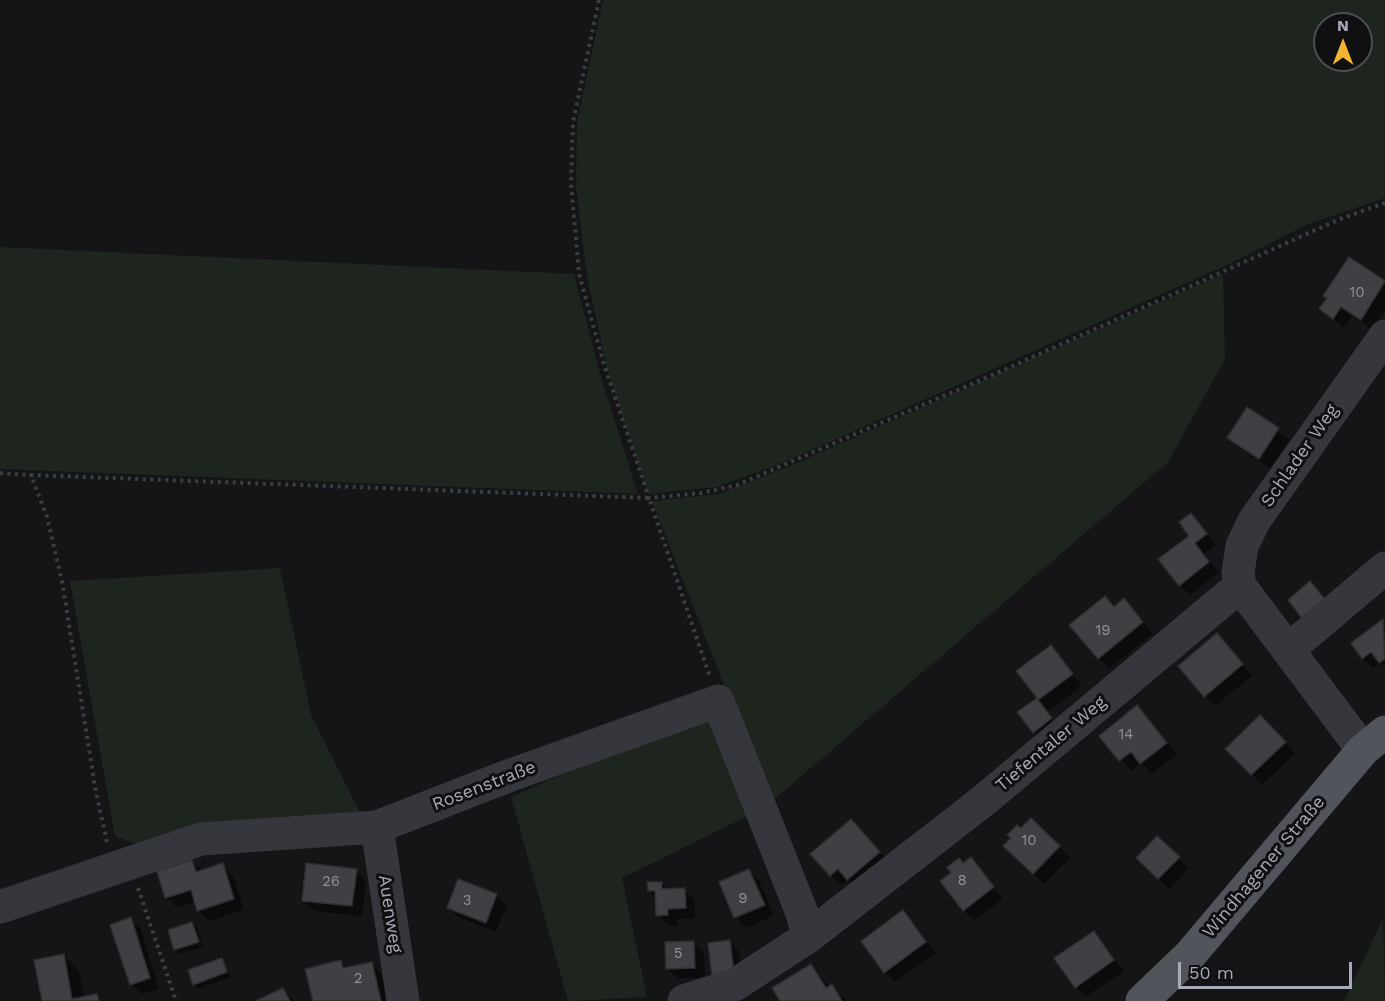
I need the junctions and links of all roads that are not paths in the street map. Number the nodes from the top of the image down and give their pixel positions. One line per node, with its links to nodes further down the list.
1 (1385, 336): 3 (street, Schlader Weg)
2 (1385, 568): 4 (street)
3 (1240, 586): 4 (street); 8 (street, Tiefentaler Weg)
4 (1288, 650): 5 (street)
5 (1374, 741): 11 (main road, Windhagener Straße)
6 (377, 827): 7 (street, Rosenstraße); 8 (street, Rosenstraße); 9 (street, Auenweg)
7 (0, 907)
8 (808, 938): 10 (street, Tiefentaler Weg)
9 (403, 1001)
10 (684, 1001)
11 (1142, 1001)

